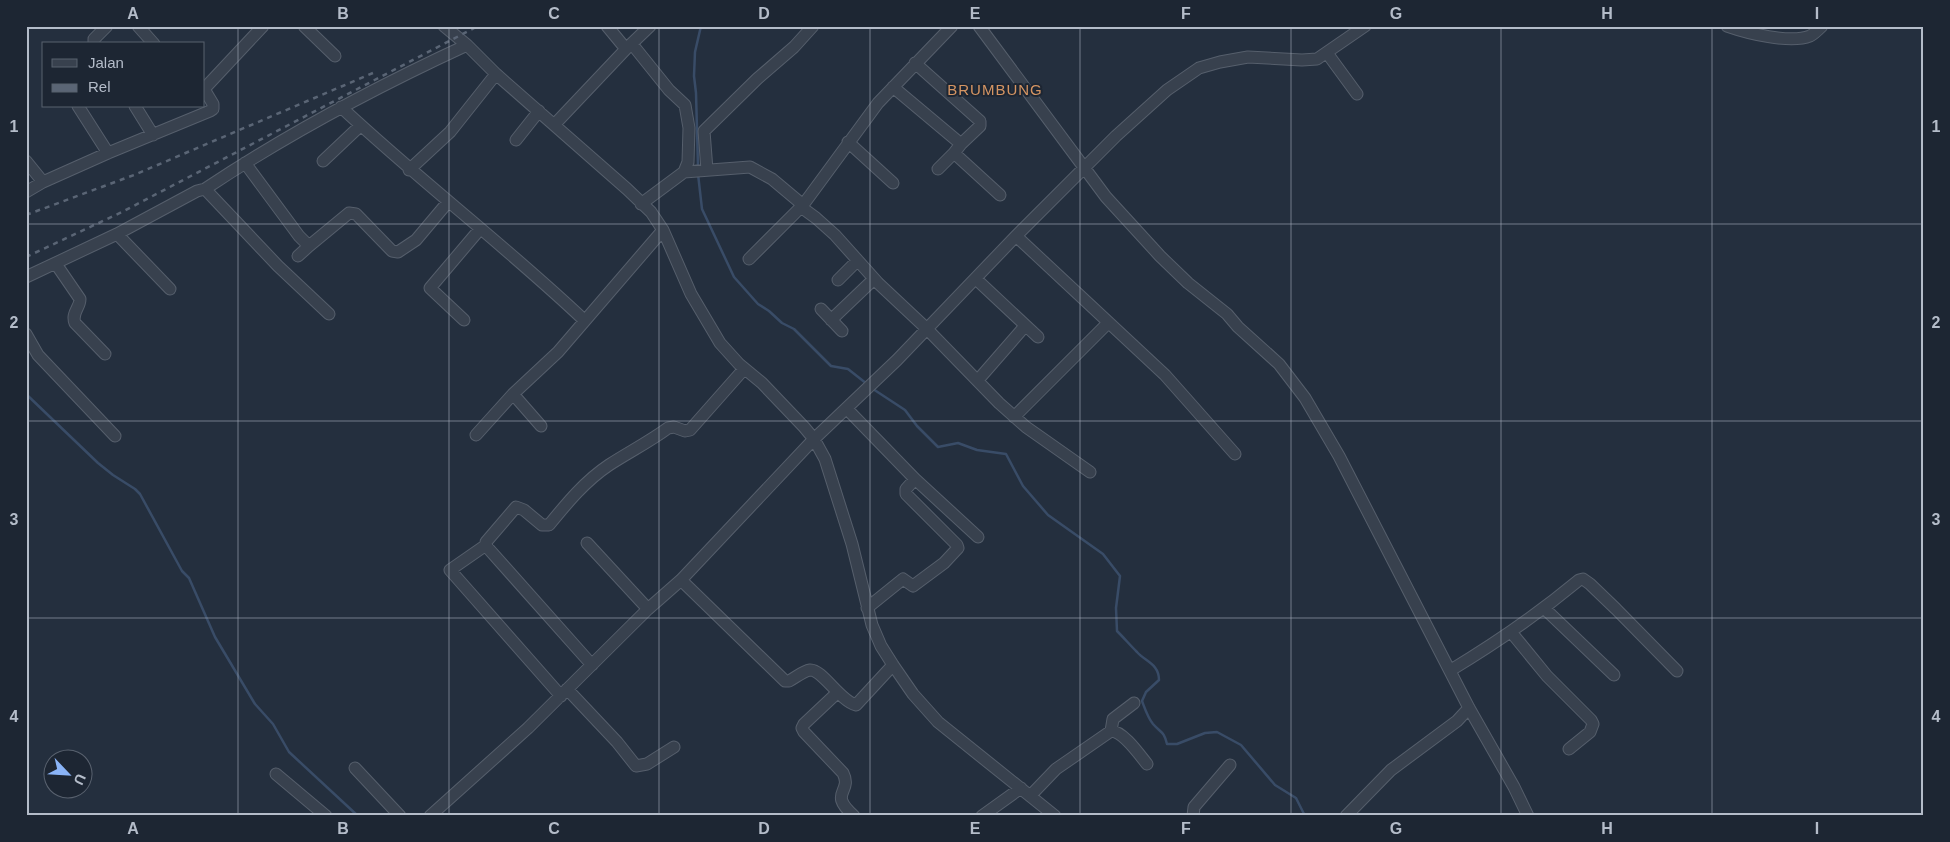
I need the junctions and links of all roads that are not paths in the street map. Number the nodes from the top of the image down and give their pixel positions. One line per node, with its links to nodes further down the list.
1 (107, 26): 14 (street)
2 (138, 26): 15 (street)
3 (263, 26): 23 (street)
4 (304, 26): 19 (street)
5 (444, 26): 16 (street)
6 (607, 26): 17 (street)
7 (650, 26): 17 (street)
8 (813, 26): 43 (street)
9 (952, 26): 20 (street)
10 (979, 26): 40 (street)
11 (1365, 26): 18 (street)
12 (1727, 26): 13 (street)
13 (1822, 26)
14 (94, 42)
15 (152, 42)
16 (467, 45): 21 (street); 26 (street)
17 (629, 46): 30 (street); 44 (street)
18 (1327, 53): 25 (street); 40 (street)
19 (335, 56)
20 (915, 63): 22 (street); 35 (street)
21 (496, 74): 29 (street); 42 (street)
22 (893, 87): 34 (street); 35 (street)
23 (205, 88)
24 (205, 91): 32 (street)
25 (1357, 94)
26 (341, 107): 31 (street); 39 (street)
27 (79, 108): 36 (street)
28 (136, 108): 32 (street)
29 (539, 111): 30 (street); 33 (street)
30 (554, 124): 51 (street)
31 (360, 126): 38 (street); 42 (street)
32 (153, 135): 36 (street)
33 (516, 140)
34 (848, 142): 46 (street); 52 (street)
35 (957, 148): 41 (street); 49 (street)
36 (108, 153): 45 (street)
37 (26, 161): 45 (street)
38 (323, 161)
39 (245, 163): 47 (street); 57 (street)
40 (1085, 167): 56 (street); 101 (street)
41 (938, 169)
42 (409, 170): 50 (street)
43 (707, 170): 44 (street); 52 (street)
44 (687, 172): 51 (street)
45 (43, 182): 48 (street)
46 (894, 183)
47 (205, 190): 55 (street); 68 (street)
48 (26, 192)
49 (1000, 195)
50 (448, 202): 53 (street); 57 (street)
51 (641, 204): 54 (street)
52 (802, 206): 59 (street); 60 (street)
53 (480, 229): 69 (street); 70 (street)
54 (663, 230): 70 (street); 79 (street)
55 (117, 234): 61 (street); 66 (street)
56 (1016, 236): 65 (street); 72 (street)
57 (309, 246): 58 (street)
58 (298, 256)
59 (749, 259)
60 (857, 261): 63 (street); 64 (street)
61 (56, 264): 62 (street); 78 (street)
62 (26, 277)
63 (874, 279): 71 (street); 74 (street)
64 (838, 280)
65 (976, 280): 73 (street); 74 (street)
66 (170, 289)
67 (821, 309): 71 (street)
68 (329, 314)
69 (464, 320)
70 (584, 320): 81 (street)
71 (831, 320): 75 (street)
72 (1108, 323): 83 (street); 88 (street)
73 (1025, 326): 77 (street); 80 (street)
74 (926, 328): 80 (street); 82 (street)
75 (842, 331)
76 (26, 334): 86 (street)
77 (1038, 337)
78 (105, 354)
79 (744, 369): 87 (street); 93 (street)
80 (978, 380): 83 (street)
81 (513, 394): 84 (street); 85 (street)
82 (847, 409): 87 (street); 90 (street)
83 (1014, 417): 89 (street)
84 (541, 426)
85 (476, 435)
86 (115, 436)
87 (814, 439): 94 (street); 95 (street)
88 (1235, 454)
89 (1090, 472)
90 (915, 479): 91 (street); 95 (street)
91 (978, 537)
92 (587, 543): 96 (street)
93 (486, 544): 99 (street); 104 (street)
94 (681, 580): 96 (street); 105 (street)
95 (867, 608): 100 (street)
96 (648, 609): 99 (street)
97 (1545, 609): 98 (street); 102 (street); 103 (street)
98 (1511, 632): 101 (street); 110 (street)
99 (592, 664): 104 (street)
100 (893, 665): 105 (street); 115 (street)
101 (1451, 670): 107 (street)
102 (1677, 671)
103 (1614, 675)
104 (564, 692): 109 (street); 119 (street)
105 (837, 693): 120 (street)
106 (1134, 703): 108 (street)
107 (1469, 708): 124 (street); 125 (street)
108 (1110, 731): 111 (street); 116 (street)
109 (674, 747)
110 (1569, 749)
111 (1147, 764)
112 (1230, 765): 123 (street)
113 (355, 768): 118 (street)
114 (276, 774): 117 (street)
115 (1021, 788): 116 (street); 121 (street)
116 (1031, 796): 122 (street)
117 (326, 816)
118 (400, 816)
119 (430, 816)
120 (854, 816)
121 (982, 816)
122 (1055, 816)
123 (1193, 816)
124 (1346, 816)
125 (1528, 816)

